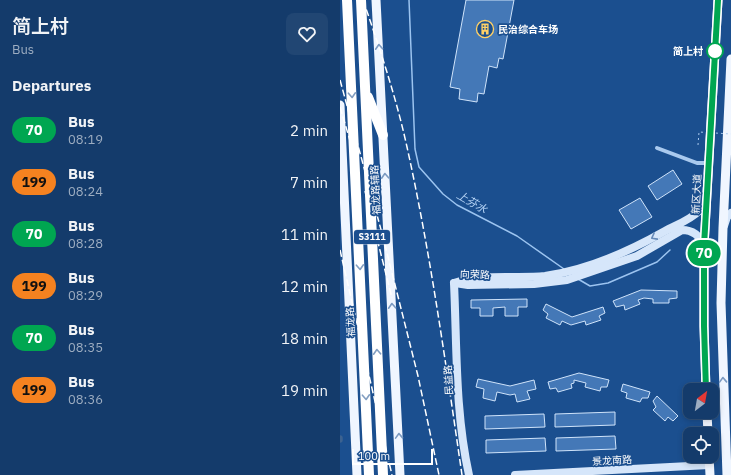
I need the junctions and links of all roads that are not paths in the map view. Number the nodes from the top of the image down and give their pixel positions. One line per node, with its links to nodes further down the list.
1 (348, 0): 22 (highway, 福龙路 / S3111, one-way to 22)
2 (361, 0): 6 (highway, S3111)
3 (376, 0): 8 (main road, 福龙路辅路, one-way to 3)
4 (718, 0): 10 (main road, 新区大道)
5 (731, 59): 11 (main road)
6 (365, 90): 8 (highway); 23 (highway, S3111, one-way to 6)
7 (340, 105): 21 (main road)
8 (383, 135): 24 (main road, 福龙路辅路, one-way to 8)
9 (657, 148): 10 (street)
10 (708, 163): 13 (main road, 新区大道)
11 (725, 181): 12 (street); 15 (main road)
12 (731, 191)
13 (706, 198): 16 (main road, 新区大道); 17 (street, 向荣路, one-way to 17)
14 (731, 213): 15 (street)
15 (723, 228): 28 (main road, one-way to 15)
16 (704, 246): 17 (street, 向荣路); 18 (main road, 新区大道)
17 (454, 283): 25 (street, 民益路)
18 (706, 383)
19 (683, 463): 26 (street, 景龙南路)
20 (709, 463): 27 (main road)
21 (357, 475)
22 (369, 475)
23 (382, 475)
24 (400, 475)
25 (469, 475)
26 (515, 475)
27 (710, 475)
28 (727, 475)

